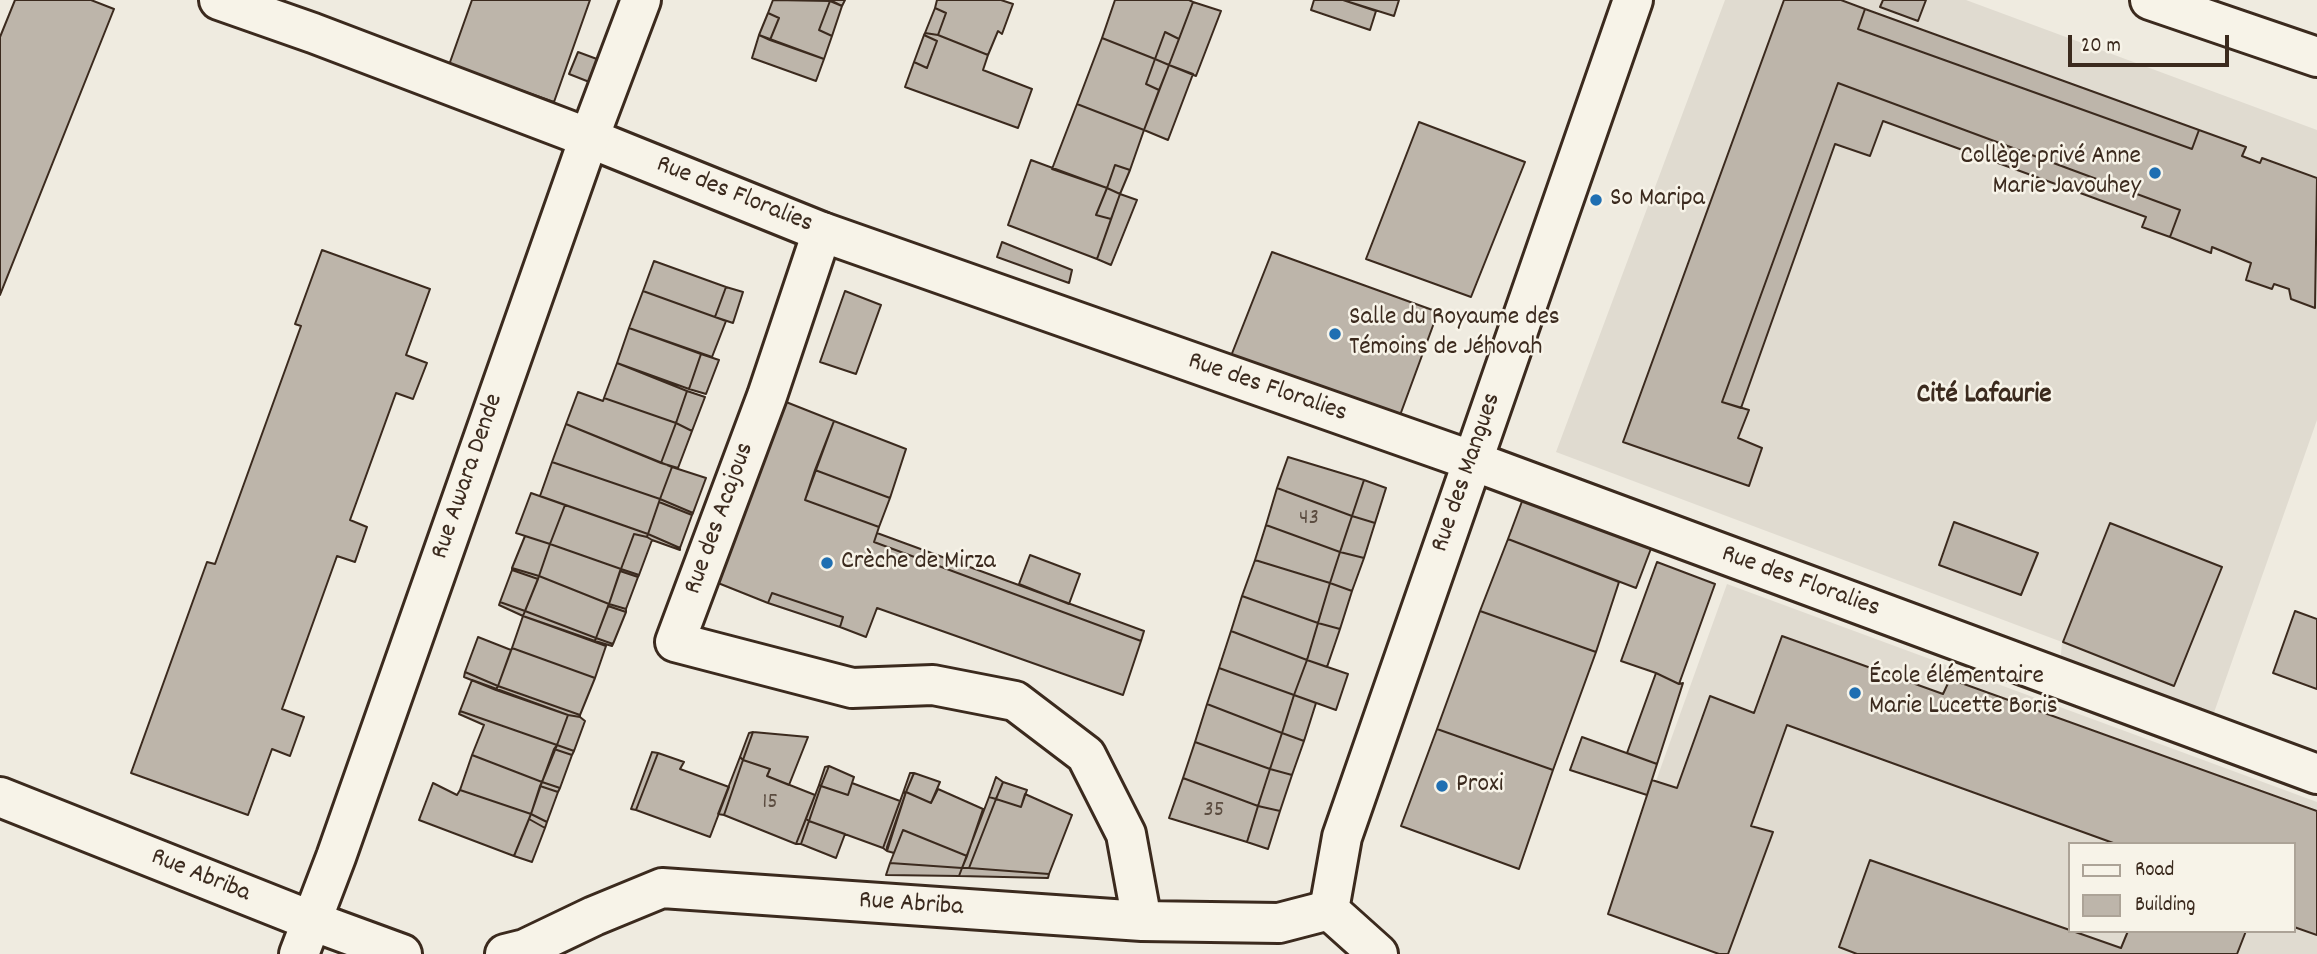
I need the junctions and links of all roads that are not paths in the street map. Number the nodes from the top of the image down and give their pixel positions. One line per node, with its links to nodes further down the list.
1 (219, 0): 6 (street, Rue des Floralies)
2 (641, 0): 6 (street, Rue Awara Dende)
3 (1633, 0): 8 (street, Rue des Mangues)
4 (2150, 0): 5 (street)
5 (2317, 57)
6 (589, 138): 7 (street, Rue des Floralies); 13 (street, Rue Awara Dende)
7 (822, 232): 8 (street, Rue des Floralies); 12 (street, Rue des Acajous)
8 (1473, 461): 9 (street, Rue des Floralies); 11 (street, Rue des Mangues)
9 (2317, 774)
10 (0, 797): 13 (street, Rue Abriba)
11 (1329, 910): 12 (street, Rue Abriba); 16 (street)
12 (1142, 921): 15 (street, Rue Abriba)
13 (305, 937): 14 (street, Rue Abriba)
14 (402, 954)
15 (505, 954)
16 (1378, 954)

